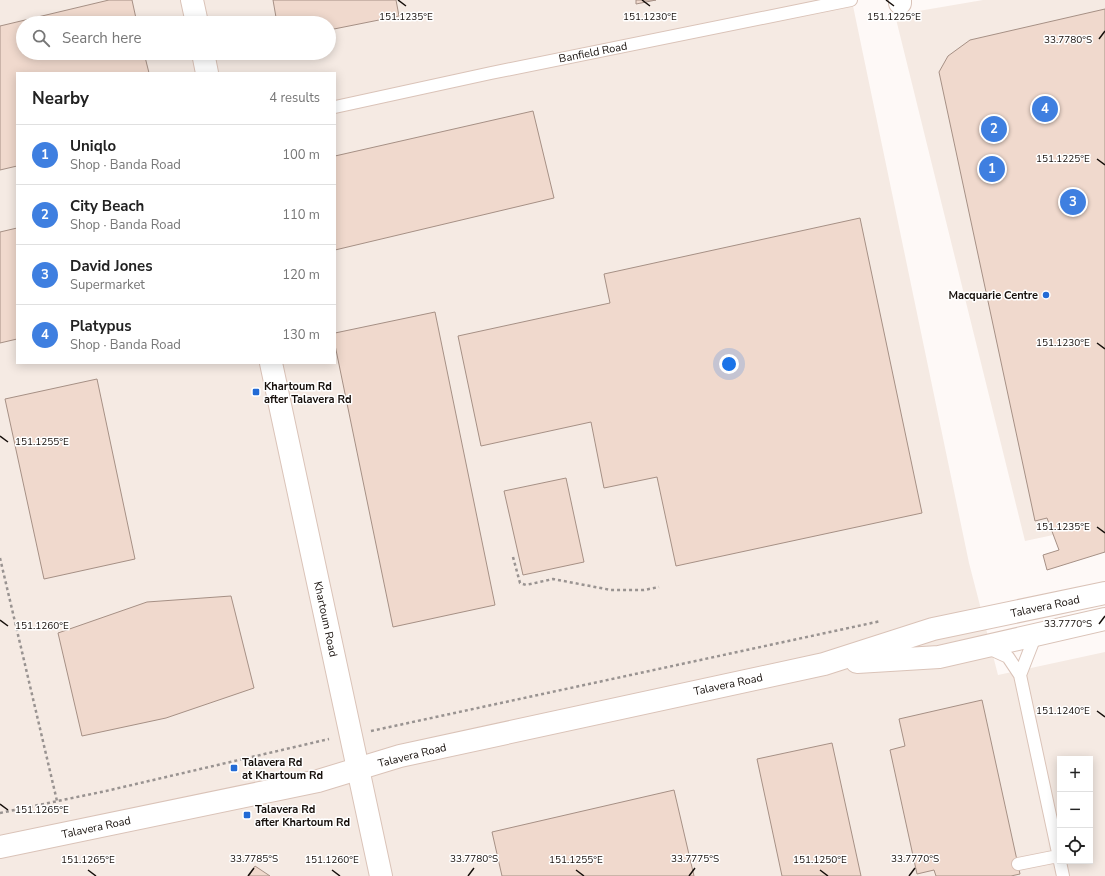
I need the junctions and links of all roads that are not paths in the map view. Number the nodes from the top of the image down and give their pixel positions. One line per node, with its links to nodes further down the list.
1 (192, 0): 3 (main road)
2 (852, 0): 6 (lane, Banfield Road)
3 (195, 16)
4 (204, 60): 5 (main road)
5 (207, 72)
6 (336, 107)
7 (271, 364): 14 (main road, Khartoum Road)
8 (1105, 593): 12 (main road, Talavera Road)
9 (1105, 619): 10 (main road, Talavera Road)
10 (1036, 634): 11 (main road, Talavera Road); 13 (lane)
11 (984, 646): 12 (main road, Talavera Road); 13 (lane)
12 (824, 664): 14 (main road, Talavera Road)
13 (1020, 675): 16 (lane)
14 (357, 770): 15 (main road, Talavera Road); 20 (main road, Khartoum Road)
15 (0, 847)
16 (1057, 851)
17 (1057, 856): 18 (lane)
18 (1018, 864)
19 (1060, 864): 21 (lane)
20 (381, 876)
21 (1062, 876)

